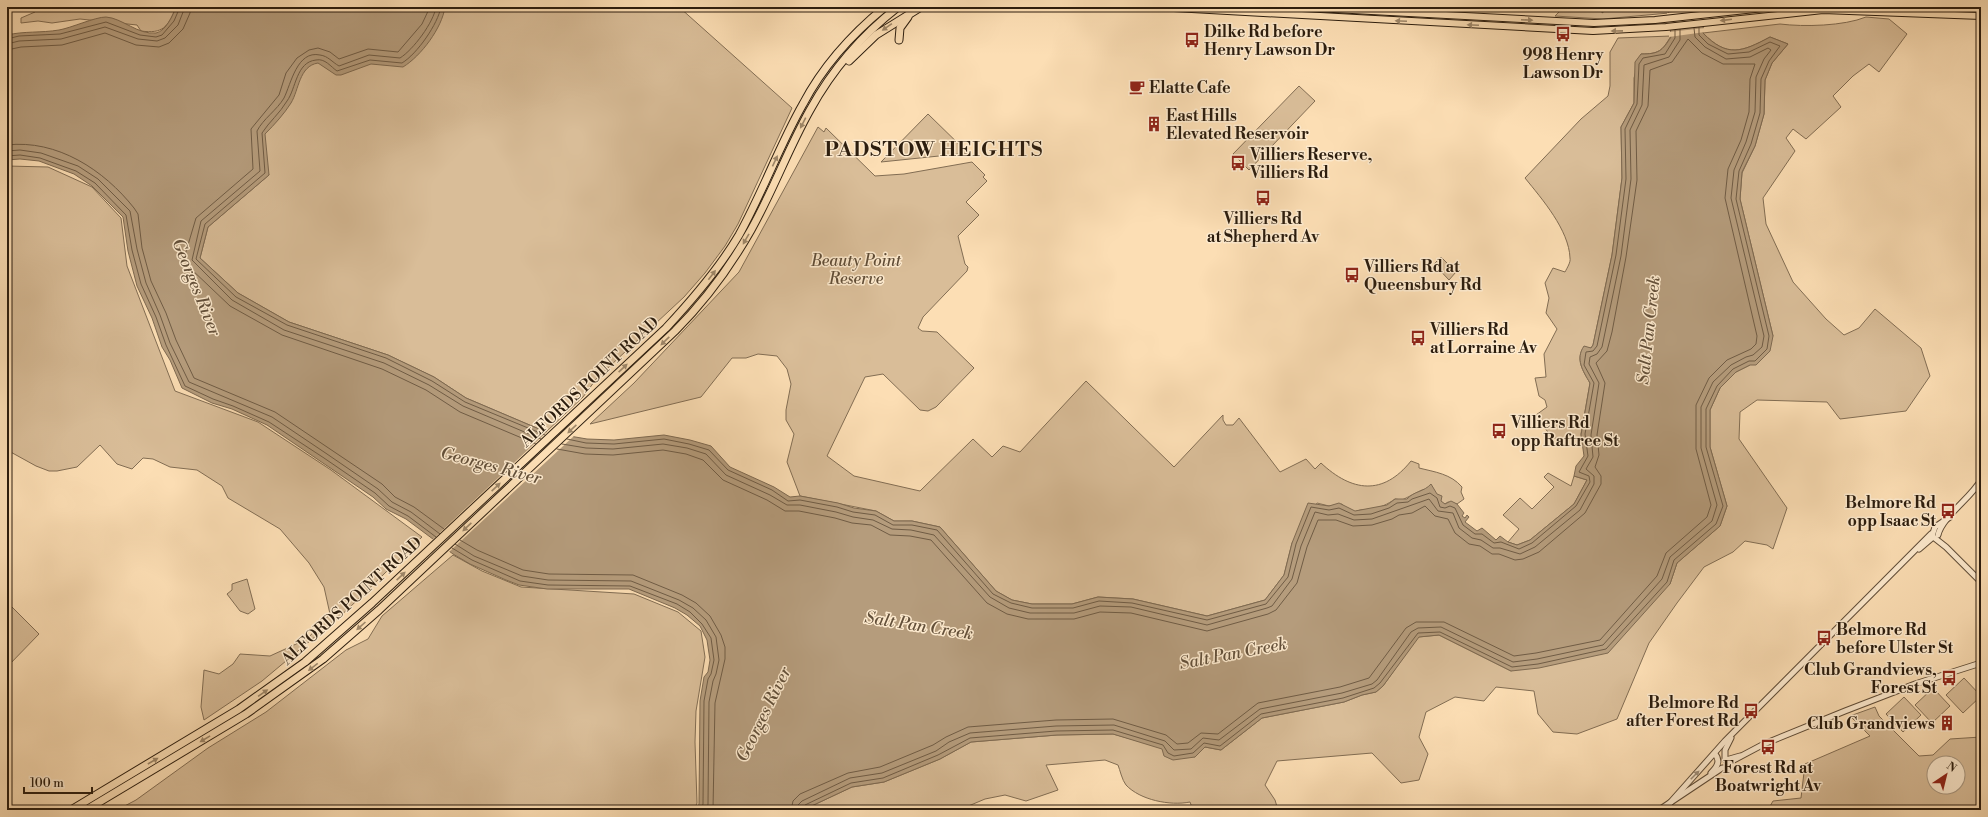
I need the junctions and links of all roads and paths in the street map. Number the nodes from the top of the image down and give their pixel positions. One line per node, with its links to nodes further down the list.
1 (879, 7): 13 (highway)
2 (885, 7): 13 (highway, ALFORDS POINT ROAD)
3 (898, 7): 14 (highway, ALFORDS POINT ROAD)
4 (920, 7): 12 (highway); 14 (highway, one-way to 14)
5 (1156, 7): 9 (main road)
6 (1296, 7): 7 (main road, one-way to 7)
7 (1774, 7)
8 (1950, 7): 10 (main road)
9 (1224, 9): 11 (main road, one-way to 9)
10 (1981, 9)
11 (1981, 16)
12 (899, 40)
13 (838, 52): 24 (highway, ALFORDS POINT ROAD, one-way to 13)
14 (810, 109): 25 (highway, ALFORDS POINT ROAD, one-way to 25)
15 (1981, 480): 16 (street)
16 (1935, 535): 17 (street); 19 (street)
17 (1981, 582)
18 (1981, 663): 21 (street)
19 (1732, 735): 20 (street); 21 (street)
20 (1715, 754): 22 (street); 23 (street, one-way to 20)
21 (1726, 761): 22 (street); 22 (street)
22 (1719, 765): 23 (street)
23 (1669, 804): 26 (street)
24 (71, 810)
25 (86, 810)
26 (1659, 810)

